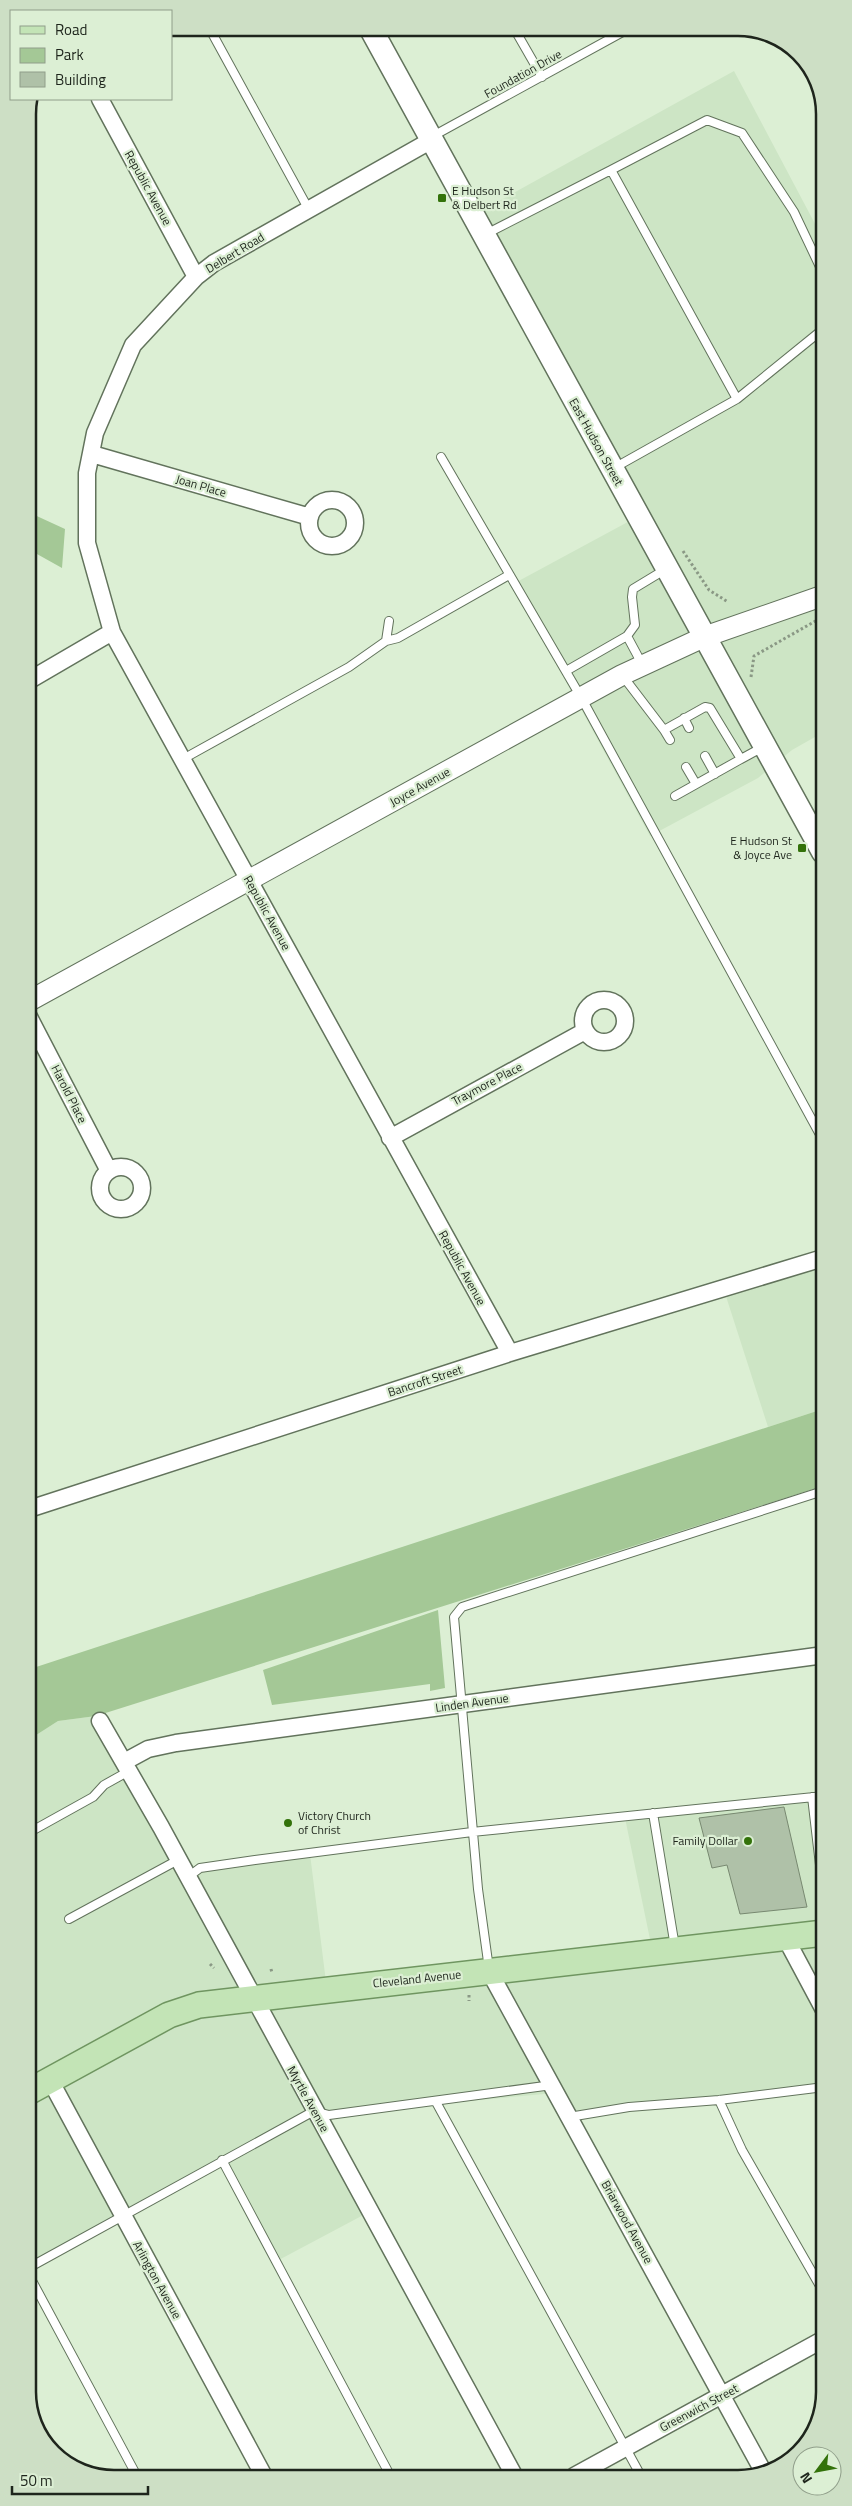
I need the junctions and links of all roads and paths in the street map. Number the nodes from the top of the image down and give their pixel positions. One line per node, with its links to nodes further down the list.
1 (214, 36): 9 (lane)
2 (375, 36): 7 (main road, East Hudson Street)
3 (518, 36): 5 (lane)
4 (615, 36): 5 (lane, Foundation Drive)
5 (542, 77): 7 (lane, Foundation Drive)
6 (101, 100): 12 (street, Republic Avenue)
7 (430, 140): 9 (street, Delbert Road); 10 (main road, East Hudson Street)
8 (611, 170): 10 (lane); 11 (lane); 14 (lane)
9 (309, 210): 12 (street, Delbert Road)
10 (482, 236): 17 (main road, East Hudson Street)
11 (816, 258)
12 (196, 277): 15 (street, Delbert Road)
13 (816, 335): 14 (lane)
14 (737, 399): 17 (lane)
15 (92, 454): 18 (street, Joan Place); 26 (street, Republic Avenue)
16 (441, 457): 20 (lane)
17 (611, 470): 19 (main road, East Hudson Street)
18 (310, 517)
19 (666, 569): 27 (lane); 28 (main road, East Hudson Street)
20 (509, 575): 29 (lane); 32 (lane)
21 (709, 590): 23 (path)
22 (816, 598): 28 (street, Joyce Avenue)
23 (728, 602)
24 (389, 621): 29 (lane)
25 (816, 621): 30 (path)
26 (112, 632): 34 (street); 42 (street, Republic Avenue)
27 (626, 636): 31 (lane); 32 (lane)
28 (704, 637): 31 (street, Joyce Avenue); 40 (main road, East Hudson Street)
29 (386, 641): 42 (lane)
30 (759, 652)
31 (644, 666): 33 (street, Joyce Avenue)
32 (566, 671): 35 (lane)
33 (622, 675): 35 (street, Joyce Avenue); 38 (lane)
34 (36, 676)
35 (582, 699): 49 (street, Joyce Avenue); 53 (lane)
36 (684, 718): 37 (lane); 38 (lane); 43 (lane)
37 (689, 728)
38 (664, 730): 39 (lane)
39 (670, 740)
40 (764, 746): 43 (lane); 48 (main road, East Hudson Street)
41 (705, 756): 45 (lane)
42 (183, 759): 49 (street, Republic Avenue)
43 (741, 759): 45 (lane)
44 (686, 767): 46 (lane)
45 (715, 774): 46 (lane)
46 (696, 784): 47 (lane)
47 (675, 796)
48 (816, 839)
49 (249, 880): 50 (street, Joyce Avenue); 54 (street, Republic Avenue)
50 (36, 997)
51 (36, 1030): 55 (street, Harold Place)
52 (585, 1031): 54 (street, Traymore Place)
53 (816, 1127)
54 (390, 1138): 57 (street, Republic Avenue)
55 (108, 1171)
56 (816, 1260): 57 (street, Bancroft Street)
57 (510, 1353): 59 (street, Bancroft Street)
58 (816, 1493): 61 (lane)
59 (36, 1507)
60 (816, 1656): 61 (street, Linden Avenue)
61 (460, 1704): 63 (street, Linden Avenue); 69 (lane)
62 (100, 1721): 63 (street, Myrtle Avenue)
63 (126, 1766): 67 (lane); 70 (street, Myrtle Avenue)
64 (812, 1797): 65 (lane); 66 (lane); 68 (lane)
65 (816, 1797)
66 (654, 1813): 69 (lane); 75 (lane)
67 (36, 1829)
68 (816, 1831)
69 (472, 1832): 71 (lane); 78 (lane)
70 (178, 1860): 71 (street, Myrtle Avenue); 72 (lane)
71 (187, 1877): 81 (street, Myrtle Avenue)
72 (68, 1920)
73 (816, 1934): 74 (main road, Cleveland Avenue)
74 (785, 1937): 75 (main road, Cleveland Avenue); 80 (street)
75 (676, 1950): 78 (main road, Cleveland Avenue)
76 (210, 1964): 77 (path)
77 (214, 1968)
78 (489, 1971): 81 (main road, Cleveland Avenue); 83 (street, Briarwood Avenue)
79 (469, 1995): 82 (path)
80 (816, 1995)
81 (253, 1997): 84 (main road, Cleveland Avenue); 88 (street, Myrtle Avenue)
82 (469, 2001)
83 (552, 2085): 87 (lane); 89 (street, Briarwood Avenue)
84 (40, 2086): 91 (street, Arlington Avenue)
85 (816, 2088): 86 (lane)
86 (719, 2100): 89 (lane); 93 (lane)
87 (436, 2102): 88 (lane); 97 (lane)
88 (314, 2111): 90 (lane); 102 (street, Myrtle Avenue)
89 (570, 2116): 96 (street, Briarwood Avenue)
90 (222, 2160): 91 (lane); 101 (lane)
91 (121, 2215): 92 (lane); 100 (street, Arlington Avenue)
92 (36, 2264)
93 (816, 2279)
94 (36, 2288): 99 (lane)
95 (816, 2343): 96 (street, Greenwich Street)
96 (722, 2396): 97 (street, Greenwich Street); 98 (street, Briarwood Avenue)
97 (625, 2448): 103 (street, Greenwich Street); 104 (lane)
98 (760, 2466)
99 (134, 2470)
100 (261, 2470)
101 (387, 2470)
102 (511, 2470)
103 (585, 2470)
104 (637, 2470)

